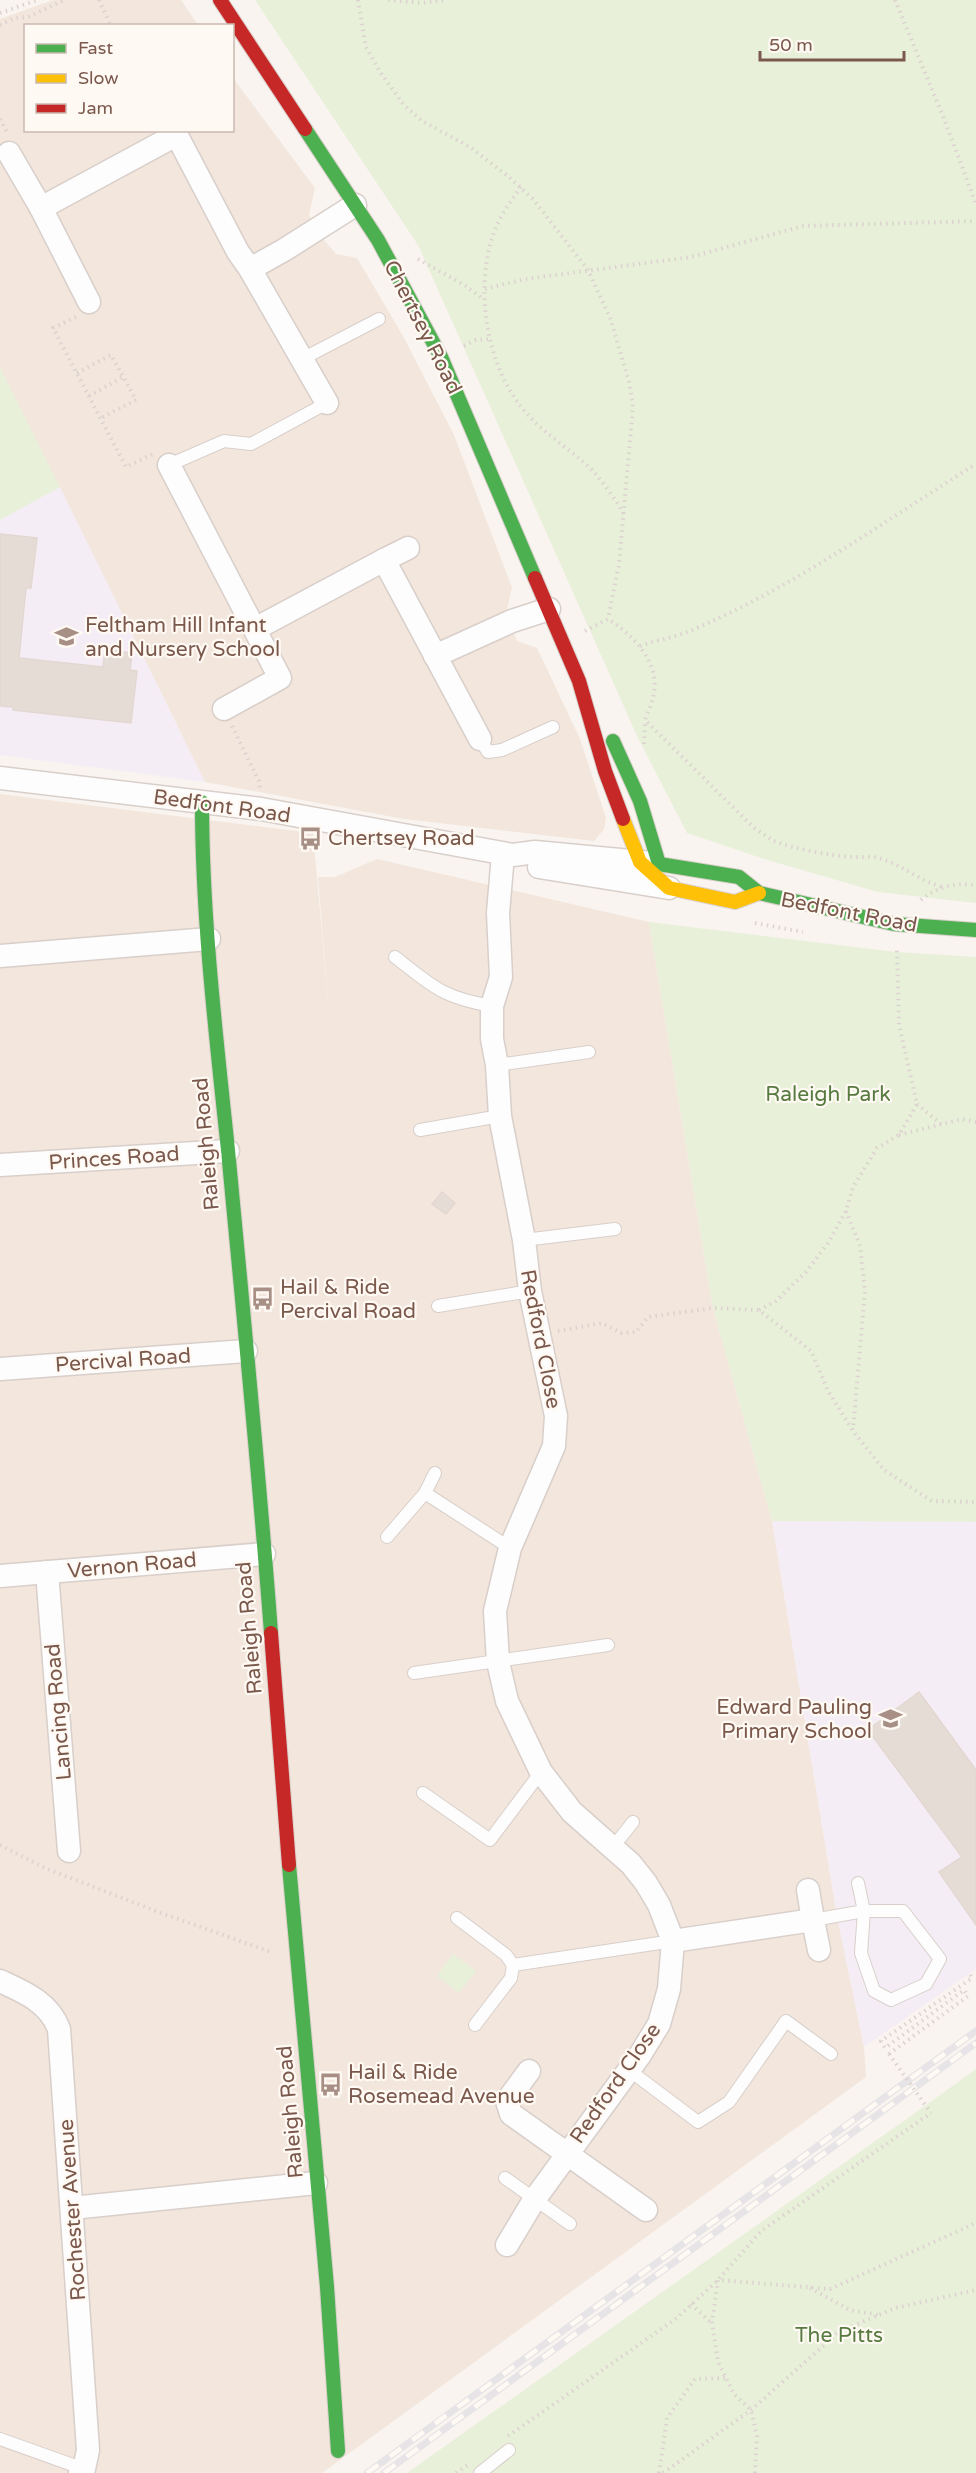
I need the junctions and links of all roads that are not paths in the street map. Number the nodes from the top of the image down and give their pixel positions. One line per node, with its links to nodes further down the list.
1 (220, 0): 4 (street, Chertsey Road)
2 (175, 133): 5 (street); 6 (street)
3 (9, 153): 5 (street)
4 (355, 205): 6 (street); 14 (street, Chertsey Road)
5 (40, 208): 7 (street)
6 (250, 269): 9 (street)
7 (89, 302)
8 (379, 319): 9 (lane)
9 (302, 359): 10 (street)
10 (327, 403): 11 (lane)
11 (170, 465): 15 (street)
12 (408, 548): 13 (street)
13 (384, 560): 15 (street); 16 (street)
14 (549, 609): 16 (street); 17 (street, Chertsey Road)
15 (255, 629): 18 (street)
16 (435, 656): 20 (street)
17 (579, 681): 24 (street, Chertsey Road); 24 (street, Chertsey Road)
18 (224, 709)
19 (554, 727): 20 (lane)
20 (480, 739)
21 (0, 778): 22 (street, Bedfont Road)
22 (202, 802): 23 (street, Bedfont Road); 28 (street, Raleigh Road)
23 (508, 854): 24 (street, Bedfont Road); 31 (street, Redford Close)
24 (646, 870): 25 (street, Bedfont Road); 26 (street, Bedfont Road)
25 (669, 888): 26 (street, Bedfont Road)
26 (759, 893): 27 (street, Bedfont Road)
27 (976, 930)
28 (209, 939): 29 (street); 36 (street, Raleigh Road)
29 (0, 956)
30 (395, 957): 31 (lane)
31 (492, 1006): 33 (street, Redford Close)
32 (589, 1053): 33 (lane)
33 (497, 1065): 34 (street, Redford Close)
34 (501, 1116): 35 (lane); 39 (street, Redford Close)
35 (420, 1130)
36 (228, 1151): 37 (street, Princes Road); 42 (street, Raleigh Road)
37 (0, 1165)
38 (615, 1229): 39 (lane)
39 (524, 1240): 40 (street, Redford Close)
40 (530, 1291): 41 (lane); 47 (street, Redford Close)
41 (438, 1305)
42 (246, 1351): 43 (street, Percival Road); 48 (street, Raleigh Road)
43 (0, 1369)
44 (435, 1473): 45 (lane)
45 (425, 1493): 46 (lane); 47 (lane)
46 (387, 1537)
47 (510, 1548): 52 (street, Redford Close)
48 (264, 1554): 49 (street, Vernon Road); 74 (street, Raleigh Road)
49 (47, 1572): 50 (street, Vernon Road); 58 (street, Lancing Road)
50 (0, 1576)
51 (608, 1645): 52 (lane)
52 (498, 1662): 53 (lane); 54 (street, Redford Close)
53 (414, 1673)
54 (541, 1772): 55 (lane); 57 (street, Redford Close)
55 (423, 1793)
56 (633, 1822): 57 (lane)
57 (613, 1847): 64 (street, Redford Close)
58 (69, 1851)
59 (858, 1883): 61 (lane)
60 (808, 1890): 63 (street)
61 (864, 1911): 61 (lane); 63 (lane)
62 (457, 1918): 66 (lane)
63 (813, 1920): 64 (street); 65 (street)
64 (673, 1941): 66 (lane); 70 (street, Redford Close)
65 (819, 1950)
66 (513, 1965): 68 (lane)
67 (0, 1981): 76 (street, Rochester Avenue)
68 (475, 2025)
69 (831, 2054): 70 (lane)
70 (628, 2070): 72 (street, Redford Close)
71 (529, 2071): 72 (street, Redford Close)
72 (566, 2154): 75 (street, Redford Close); 77 (street, Redford Close)
73 (505, 2178): 75 (lane)
74 (316, 2183): 76 (street); 82 (street, Raleigh Road)
75 (534, 2200): 78 (lane); 79 (street, Redford Close)
76 (72, 2208): 83 (street, Rochester Avenue)
77 (646, 2210)
78 (570, 2224)
79 (507, 2245)
80 (0, 2439): 83 (lane)
81 (504, 2446): 84 (lane)
82 (338, 2451)
83 (82, 2471)
84 (480, 2473)

